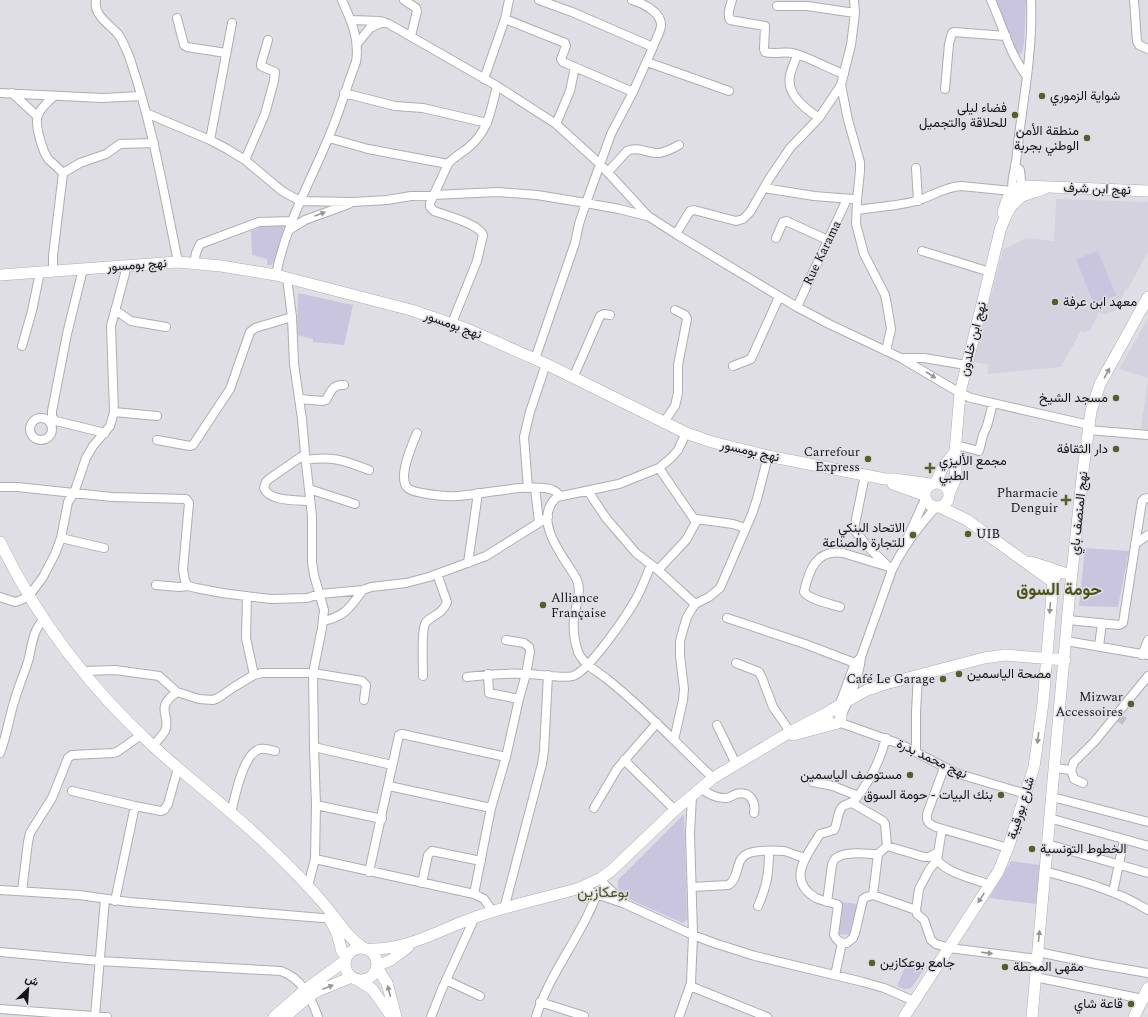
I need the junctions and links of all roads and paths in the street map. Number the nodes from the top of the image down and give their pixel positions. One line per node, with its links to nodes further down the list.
1 (96, 0): 42 (street)
2 (342, 0): 17 (street)
3 (404, 0): 20 (street)
4 (509, 0): 16 (street)
5 (540, 0): 12 (street)
6 (632, 0): 24 (street)
7 (732, 0): 27 (street)
8 (854, 0): 14 (street)
9 (991, 0): 21 (street)
10 (1031, 0): 31 (street)
11 (1134, 0): 25 (street)
12 (561, 3): 24 (street)
13 (778, 6): 14 (street)
14 (855, 13): 30 (street)
15 (176, 18): 26 (street)
16 (505, 19): 29 (street); 32 (street)
17 (351, 20): 18 (street); 23 (street)
18 (384, 22): 20 (street); 23 (street)
19 (232, 23): 26 (street)
20 (411, 36): 32 (street)
21 (1006, 36): 31 (street); 35 (street)
22 (268, 40): 52 (street)
23 (357, 44): 40 (street)
24 (653, 47): 28 (street)
25 (1148, 49)
26 (226, 53): 49 (street)
27 (797, 55): 30 (street); 45 (street)
28 (647, 62): 36 (street); 37 (street)
29 (575, 67): 37 (street); 47 (street)
30 (844, 74): 34 (street)
31 (1026, 75): 60 (street)
32 (484, 79): 33 (street)
33 (497, 86): 46 (street); 47 (street)
34 (841, 86): 45 (street); 63 (street)
35 (945, 89)
36 (729, 91)
37 (634, 92): 54 (street)
38 (0, 93): 39 (street)
39 (12, 93): 41 (street); 44 (street)
40 (344, 93): 46 (street); 48 (street)
41 (54, 96): 42 (street); 44 (street)
42 (141, 96): 43 (street)
43 (146, 114): 49 (street); 50 (street)
44 (37, 116): 57 (street)
45 (819, 118): 58 (street)
46 (487, 123): 53 (street)
47 (556, 124): 54 (street)
48 (329, 138): 53 (street); 64 (street)
49 (210, 140): 52 (street)
50 (154, 143): 57 (street); 76 (street)
51 (679, 145): 56 (street)
52 (245, 160): 64 (street)
53 (448, 164): 61 (street)
54 (600, 164): 56 (street); 67 (street)
55 (916, 168): 65 (street)
56 (608, 172): 69 (street)
57 (63, 173): 80 (street)
58 (764, 188): 62 (street); 72 (street)
59 (1148, 191): 60 (main road, نهج ابن شرف)
60 (1018, 194): 65 (street); 82 (main road, نهج ابن خلدون)
61 (433, 195): 66 (street); 67 (street); 93 (street)
62 (848, 199): 63 (street); 74 (street, Rue Karama)
63 (856, 200): 68 (street)
64 (300, 201): 66 (street); 70 (street)
65 (918, 201): 68 (street)
66 (353, 202): 71 (street, one-way to 66)
67 (586, 203): 69 (street); 98 (street)
68 (857, 210): 96 (street)
69 (648, 216): 72 (street)
70 (292, 221): 71 (street); 77 (street)
71 (289, 230): 84 (street)
72 (676, 234): 86 (street)
73 (776, 238): 74 (street)
74 (828, 240): 88 (street, Rue Karama)
75 (922, 251): 82 (street)
76 (178, 262): 77 (main road, نهج بومسور); 78 (main road, نهج بومسور)
77 (194, 264): 84 (main road, نهج بومسور)
78 (127, 266): 79 (main road, نهج بومسور); 89 (street)
79 (83, 269): 80 (main road, نهج بومسور); 112 (street)
80 (53, 270): 81 (main road, نهج بومسور)
81 (40, 272): 83 (main road, نهج بومسور); 95 (street)
82 (990, 272): 100 (main road, نهج ابن خلدون)
83 (0, 275)
84 (276, 275): 85 (main road, نهج بومسور)
85 (287, 278): 92 (street); 93 (main road, نهج بومسور)
86 (779, 297): 88 (street); 101 (street)
87 (1148, 297): 110 (main road, نهج المنصف باي, one-way to 87)
88 (796, 307): 96 (street)
89 (115, 310): 94 (street); 107 (street)
90 (675, 310): 109 (street)
91 (610, 315): 102 (street)
92 (292, 317): 105 (street); 115 (street)
93 (452, 323): 98 (main road, نهج بومسور)
94 (166, 327)
95 (22, 346)
96 (886, 351): 97 (street)
97 (902, 358): 100 (street); 104 (street, one-way to 104)
98 (535, 359): 99 (main road, نهج بومسور)
99 (546, 364): 102 (main road, نهج بومسور); 125 (street)
100 (966, 365): 104 (main road, نهج ابن خلدون)
101 (733, 366)
102 (573, 378): 109 (main road, نهج بومسور)
103 (344, 385): 105 (street)
104 (960, 393): 106 (street); 116 (main road, نهج ابن خلدون)
105 (300, 399): 118 (street)
106 (992, 403): 110 (street); 116 (street)
107 (114, 412): 108 (street); 112 (street)
108 (157, 416)
109 (664, 422): 111 (main road, نهج بومسور)
110 (1089, 427): 114 (street); 154 (main road, نهج المنصف باي)
111 (686, 432): 117 (main road, نهج بومسور); 119 (street)
112 (105, 433): 128 (street)
113 (417, 433): 129 (street)
114 (1148, 435)
115 (157, 440)
116 (955, 449): 123 (main road); 130 (main road, نهج ابن خلدون)
117 (768, 456): 121 (main road, نهج بومسور); 141 (street)
118 (305, 457): 120 (street); 126 (street); 134 (street)
119 (659, 468): 127 (street); 138 (street)
120 (369, 470)
121 (865, 475): 122 (main road, نهج بومسور); 151 (street)
122 (885, 479): 123 (main road, نهج بومسور); 132 (main road, نهج بومسور)
123 (933, 483): 130 (main road, نهج بومسور); 132 (main road)
124 (0, 487): 128 (street)
125 (532, 488): 129 (street); 131 (street); 140 (street)
126 (309, 489): 134 (street); 135 (street)
127 (588, 491): 131 (street); 150 (street)
128 (74, 493): 143 (street); 157 (street)
129 (478, 493): 149 (street)
130 (949, 495): 136 (main road); 139 (main road, نهج بومسور)
131 (560, 496): 137 (street)
132 (924, 497): 136 (main road, نهج بومسور); 146 (street)
133 (1148, 498): 145 (street)
134 (310, 501): 159 (street)
135 (355, 504)
136 (938, 507): 139 (main road, نهج بومسور); 146 (street)
137 (548, 517): 140 (street); 179 (street)
138 (696, 519): 141 (street); 150 (street)
139 (967, 520): 148 (main road, نهج بومسور)
140 (540, 522): 149 (street)
141 (745, 528): 163 (street)
142 (1148, 536): 145 (street)
143 (61, 538): 147 (street); 160 (street)
144 (0, 542): 160 (main road)
145 (1135, 544): 169 (street)
146 (905, 545): 151 (street)
147 (104, 548)
148 (1020, 559): 152 (main road, نهج بومسور); 155 (main road, نهج بومسور)
149 (468, 563): 153 (street)
150 (654, 568): 163 (street); 179 (street)
151 (891, 569): 164 (street); 178 (street)
152 (1058, 570): 154 (main road, نهج بومسور); 155 (main road, شارع بورقيبة)
153 (437, 574): 158 (street); 187 (street)
154 (1072, 575): 167 (main road, شارع بورقيبة)
155 (1052, 582): 175 (main road, شارع بورقيبة, one-way to 175)
156 (156, 585): 157 (street)
157 (188, 586): 161 (street)
158 (363, 590): 159 (street); 168 (street)
159 (320, 594): 161 (street); 168 (street)
160 (29, 596): 162 (street); 166 (main road)
161 (247, 596): 184 (street)
162 (0, 598)
163 (695, 604): 199 (street)
164 (840, 607)
165 (727, 618): 178 (street)
166 (44, 619): 180 (main road); 204 (street)
167 (1068, 620): 169 (street); 172 (main road, شارع بورقيبة)
168 (324, 621): 181 (street)
169 (1102, 623): 173 (street)
170 (506, 640): 183 (street)
171 (1148, 640): 174 (street)
172 (1066, 641): 173 (street); 176 (main road, شارع بورقيبة)
173 (1099, 646): 174 (street)
174 (1145, 654)
175 (1046, 658): 176 (main road); 186 (main road); 219 (main road, شارع بورقيبة, one-way to 219)
176 (1064, 660): 211 (main road, شارع بورقيبة)
177 (736, 663): 196 (street)
178 (857, 664): 193 (street)
179 (588, 665): 185 (street); 194 (street)
180 (82, 671): 190 (street); 197 (main road)
181 (313, 673): 184 (street); 192 (street); 201 (street)
182 (488, 674): 183 (street); 189 (street); 191 (street)
183 (526, 674): 185 (street); 191 (street)
184 (254, 675): 190 (street)
185 (548, 675): 267 (street)
186 (918, 675): 193 (main road); 203 (street)
187 (423, 676)
188 (1148, 676): 212 (street)
189 (467, 677)
190 (177, 692): 200 (street)
191 (519, 699): 205 (street)
192 (364, 700)
193 (837, 713): 196 (main road); 198 (street, نهج محمد بدرة)
194 (657, 724): 199 (street); 206 (street)
195 (717, 725): 207 (street)
196 (791, 734): 207 (main road)
197 (141, 735): 200 (main road); 257 (street)
198 (886, 738): 203 (street, نهج محمد بدرة); 221 (street)
199 (674, 740): 213 (street)
200 (153, 746): 209 (main road)
201 (314, 747): 208 (street); 224 (street)
202 (275, 751): 229 (street)
203 (916, 752): 210 (street, نهج محمد بدرة)
204 (0, 753)
205 (506, 757): 208 (street); 226 (street)
206 (624, 760): 227 (street); 228 (street)
207 (736, 764): 213 (main road)
208 (392, 765): 216 (street)
209 (178, 768): 225 (street); 229 (main road)
210 (944, 768): 219 (street, نهج محمد بدرة); 234 (street)
211 (1055, 768): 212 (street); 222 (main road, شارع بورقيبة)
212 (1071, 770): 215 (street)
213 (714, 778): 217 (main road)
214 (813, 782): 221 (street)
215 (1083, 783)
216 (389, 786): 226 (street); 232 (street)
217 (700, 788): 220 (main road); 230 (street)
218 (72, 791): 225 (street)
219 (1026, 794): 239 (main road, شارع بورقيبة)
220 (692, 796): 228 (main road); 254 (street)
221 (858, 796): 223 (street)
222 (1052, 797): 231 (main road, شارع بورقيبة); 233 (street)
223 (852, 803): 237 (street); 243 (street)
224 (316, 805): 232 (street); 244 (street)
225 (135, 806): 263 (street)
226 (492, 808): 245 (street)
227 (594, 808)
228 (675, 810): 250 (main road)
229 (231, 813): 253 (main road)
230 (754, 813)
231 (1049, 818): 235 (street); 236 (main road, شارع بورقيبة)
232 (382, 819): 248 (street)
233 (1148, 822)
234 (942, 829): 239 (street); 242 (street)
235 (1124, 840): 238 (street); 246 (street)
236 (1048, 844): 246 (street); 247 (main road, شارع بورقيبة)
237 (887, 846): 241 (street); 242 (street)
238 (1148, 846)
239 (1008, 848): 252 (main road, شارع بورقيبة)
240 (769, 851): 243 (street); 254 (street); 266 (street)
241 (878, 854): 261 (street); 264 (street)
242 (937, 856): 252 (street); 268 (street)
243 (805, 858): 264 (street)
244 (315, 859): 248 (street); 253 (street)
245 (481, 861): 251 (street); 259 (street)
246 (1118, 865): 249 (street); 258 (street)
247 (1044, 871): 258 (street); 279 (main road, شارع بورقيبة, one-way to 247)
248 (370, 872): 251 (street)
249 (1148, 873)
250 (601, 878): 255 (main road); 265 (street)
251 (422, 883): 259 (street)
252 (990, 885): 276 (main road, شارع بورقيبة, one-way to 276)
253 (308, 886): 272 (main road)
254 (692, 887): 273 (street)
255 (580, 888): 260 (street); 267 (main road)
256 (0, 890): 257 (street)
257 (22, 891): 262 (street)
258 (1113, 892): 269 (street)
259 (474, 894): 270 (street)
260 (597, 895): 265 (street); 294 (street)
261 (873, 895): 268 (street); 275 (street)
262 (105, 899): 263 (street); 281 (street)
263 (115, 901): 272 (street)
264 (827, 902): 275 (street)
265 (625, 904): 273 (street)
266 (758, 906)
267 (504, 909): 270 (main road)
268 (916, 910): 276 (street)
269 (1148, 910)
270 (493, 912): 271 (main road)
271 (475, 917): 274 (main road); 287 (street)
272 (333, 919): 277 (main road); 280 (main road)
273 (693, 935): 284 (street); 288 (street)
274 (414, 943): 277 (main road); 282 (main road)
275 (842, 943): 284 (street)
276 (949, 948): 279 (street, one-way to 279); 293 (main road, شارع بورقيبة)
277 (365, 949): 280 (main road); 282 (main road)
278 (0, 952): 281 (street)
279 (1037, 956): 283 (street); 285 (main road, شارع بورقيبة)
280 (347, 958): 286 (main road); 290 (main road)
281 (99, 962): 290 (street); 297 (street)
282 (377, 967): 286 (main road); 304 (main road, one-way to 282)
283 (1148, 973)
284 (835, 975): 293 (street)
285 (1035, 977): 292 (street); 310 (main road, شارع بورقيبة)
286 (355, 978): 290 (main road, one-way to 286); 303 (main road)
287 (446, 980): 291 (street); 305 (street)
288 (690, 986): 307 (street); 308 (street)
289 (1148, 988): 292 (main road)
290 (307, 993): 300 (main road); 301 (main road); 302 (street)
291 (480, 996)
292 (1143, 999): 311 (main road)
293 (914, 1000): 309 (main road, شارع بورقيبة)
294 (540, 1002): 298 (street); 306 (street)
295 (0, 1009): 296 (street)
296 (14, 1014): 297 (street)
297 (95, 1016): 299 (street)
298 (584, 1016)
299 (107, 1017)
300 (274, 1017)
301 (285, 1017)
302 (318, 1017)
303 (393, 1017)
304 (396, 1017)
305 (431, 1017)
306 (536, 1017)
307 (679, 1017)
308 (767, 1017)
309 (904, 1017)
310 (1032, 1017)
311 (1134, 1017)

